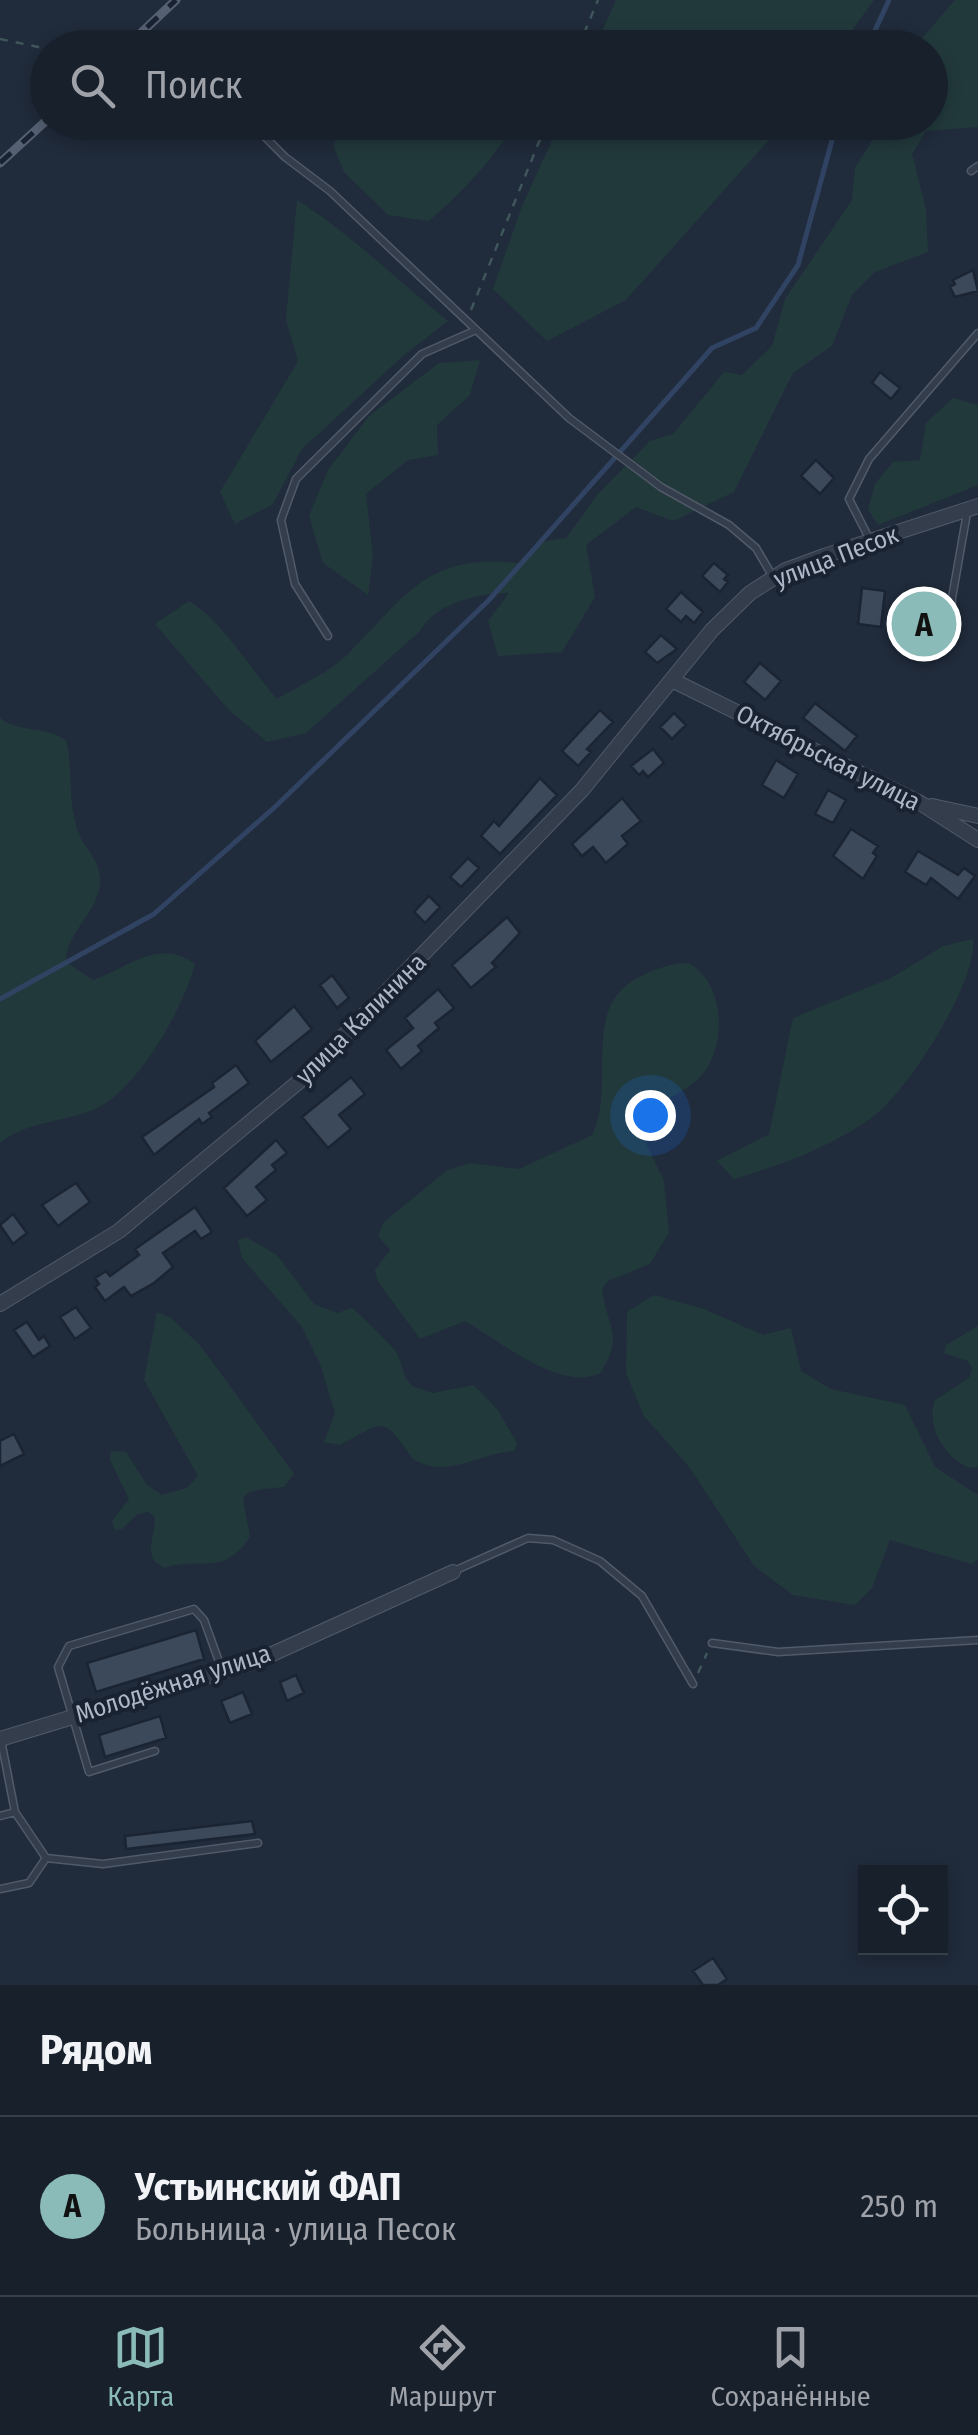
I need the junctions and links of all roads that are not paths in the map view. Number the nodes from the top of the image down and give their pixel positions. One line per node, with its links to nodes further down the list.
1 (270, 140): 2 (lane)
2 (476, 330): 6 (lane); 8 (lane)
3 (978, 334): 5 (lane)
4 (973, 509): 5 (street, улица Песок); 7 (lane)
5 (870, 540): 6 (street, улица Песок)
6 (773, 578): 9 (street, улица Песок)
7 (951, 630)
8 (328, 636)
9 (674, 681): 10 (street, Октябрьская улица); 13 (street, улица Калинина)
10 (922, 804): 11 (street); 12 (street, Октябрьская улица)
11 (978, 816)
12 (978, 840)
13 (0, 1304)
14 (453, 1572): 17 (street, Молодёжная улица); 18 (lane)
15 (978, 1640): 16 (lane)
16 (712, 1643)
17 (222, 1671): 19 (street, Молодёжная улица); 19 (lane)
18 (693, 1684)
19 (71, 1718): 20 (street, Молодёжная улица); 21 (lane)
20 (0, 1739): 22 (lane)
21 (155, 1751)
22 (15, 1812): 23 (lane); 25 (lane)
23 (0, 1816)
24 (258, 1843): 25 (lane)
25 (46, 1858): 26 (lane)
26 (0, 1889)

